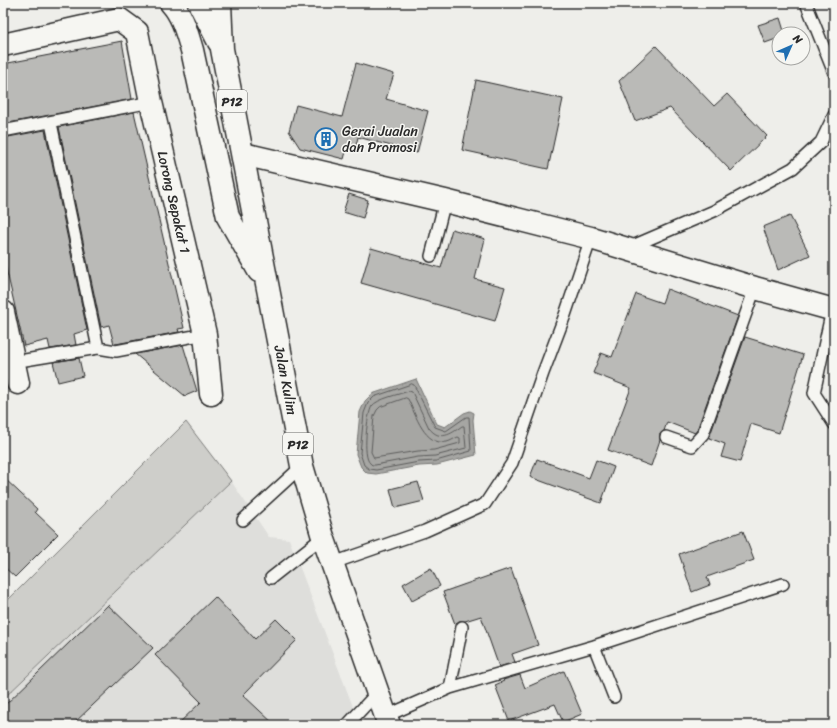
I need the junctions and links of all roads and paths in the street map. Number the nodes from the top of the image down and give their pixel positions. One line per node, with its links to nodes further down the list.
1 (172, 3): 18 (street)
2 (199, 3): 7 (street, Jalan Kulim / P12)
3 (220, 3): 7 (street, Jalan Kulim / P12)
4 (236, 3): 7 (street)
5 (806, 3): 8 (lane)
6 (3, 45): 9 (street, Lorong Sepakat 1)
7 (222, 49): 13 (street, Jalan Kulim / P12)
8 (834, 73)
9 (151, 102): 11 (lane); 22 (street, Lorong Sepakat 1)
10 (834, 115): 16 (lane)
11 (51, 123): 12 (lane); 23 (lane)
12 (3, 131)
13 (243, 154): 14 (street); 18 (street, Jalan Kulim / P12)
14 (445, 201): 15 (street); 17 (lane)
15 (591, 238): 16 (street); 31 (lane)
16 (626, 249): 19 (street)
17 (431, 256)
18 (268, 286): 28 (street, Jalan Kulim / P12)
19 (755, 288): 20 (street); 27 (lane)
20 (833, 310): 26 (lane)
21 (3, 312): 24 (street)
22 (205, 334): 23 (lane); 25 (street, Lorong Sepakat 1)
23 (98, 348): 24 (lane)
24 (16, 372)
25 (212, 394)
26 (834, 424)
27 (666, 437)
28 (302, 466): 29 (lane); 30 (street, Jalan Kulim / P12)
29 (243, 520)
30 (323, 537): 31 (street, Jalan Kulim / P12); 32 (lane)
31 (333, 563): 37 (street, Jalan Kulim / P12)
32 (271, 578)
33 (783, 584): 35 (lane)
34 (462, 627): 36 (lane)
35 (594, 646): 36 (lane); 38 (lane)
36 (450, 688): 39 (lane)
37 (378, 693): 39 (street, Jalan Kulim / P12); 40 (lane)
38 (614, 697)
39 (388, 720)
40 (347, 725)

